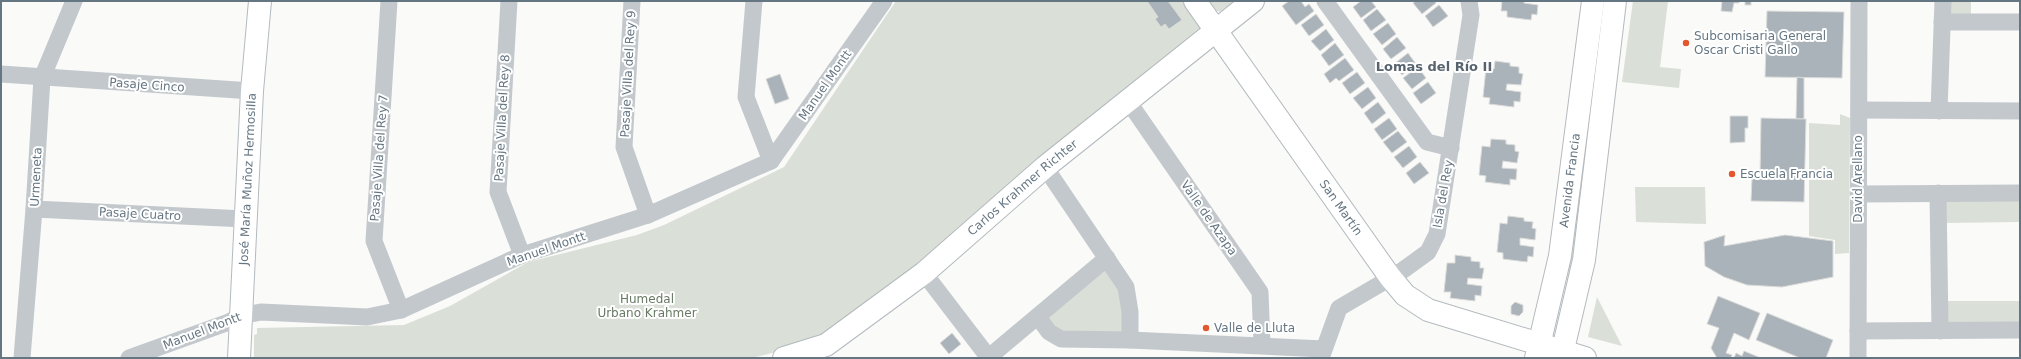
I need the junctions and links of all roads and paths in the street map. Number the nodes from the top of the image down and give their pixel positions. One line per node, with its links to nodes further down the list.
1 (74, 1): 20 (street, Urmeneta)
2 (260, 1): 21 (street, José María Muñoz Hermosilla)
3 (389, 1): 39 (street, Pasaje Villa del Rey 7)
4 (509, 1): 35 (street, Pasaje Villa del Rey 8)
5 (632, 1): 33 (street, Pasaje Villa del Rey 9)
6 (754, 1): 27 (street)
7 (884, 1): 27 (street, Manuel Montt)
8 (1195, 1): 18 (street, San Martín)
9 (1253, 1): 18 (street, Carlos Krahmer Richter)
10 (1325, 1): 26 (street)
11 (1470, 1): 26 (street, Isla del Rey)
12 (1593, 1): 47 (street, Avenida Francia)
13 (1615, 1): 49 (street, Avenida Francia)
14 (1859, 1): 23 (street, David Arellano)
15 (1943, 1): 16 (street)
16 (1942, 22): 17 (street); 24 (street)
17 (2020, 22)
18 (1216, 30): 22 (street, Carlos Krahmer Richter); 38 (street, San Martín)
19 (1, 74): 20 (street, Pasaje Cinco)
20 (42, 78): 21 (street, Pasaje Cinco); 32 (street, Urmeneta)
21 (252, 91): 34 (street, José María Muñoz Hermosilla)
22 (1128, 100): 28 (street, Carlos Krahmer Richter); 46 (street, Valle de Azapa)
23 (1859, 110): 24 (street); 31 (street, David Arellano)
24 (1939, 111): 25 (street)
25 (2020, 111)
26 (1451, 148): 38 (street, Isla del Rey)
27 (771, 162): 33 (street, Manuel Montt)
28 (1045, 167): 36 (street); 37 (street, Carlos Krahmer Richter)
29 (1938, 193): 30 (street); 31 (street); 44 (street)
30 (2020, 193)
31 (1858, 194): 43 (street, David Arellano)
32 (34, 209): 34 (street, Pasaje Cuatro); 52 (street, Urmeneta)
33 (648, 215): 35 (street, Manuel Montt)
34 (246, 220): 40 (street, José María Muñoz Hermosilla)
35 (522, 255): 39 (street, Manuel Montt)
36 (1107, 258): 41 (street); 45 (street)
37 (924, 273): 50 (street, Carlos Krahmer Richter); 51 (street)
38 (1390, 277): 47 (street, San Martín); 48 (street, Isla del Rey)
39 (401, 310): 40 (street, Manuel Montt)
40 (240, 316): 53 (street, Manuel Montt); 54 (street, José María Muñoz Hermosilla)
41 (1038, 317): 45 (street); 51 (street)
42 (2020, 330): 44 (street)
43 (1858, 331): 44 (street); 57 (street, David Arellano)
44 (1940, 331)
45 (1130, 340): 46 (street)
46 (1262, 345): 48 (street)
47 (1538, 350): 49 (street, San Martín)
48 (1322, 354)
49 (1562, 354): 56 (street, San Martín)
50 (810, 355): 55 (street, Carlos Krahmer Richter)
51 (989, 357)
52 (22, 358)
53 (129, 358)
54 (238, 358)
55 (784, 358)
56 (1585, 358)
57 (1858, 358)

